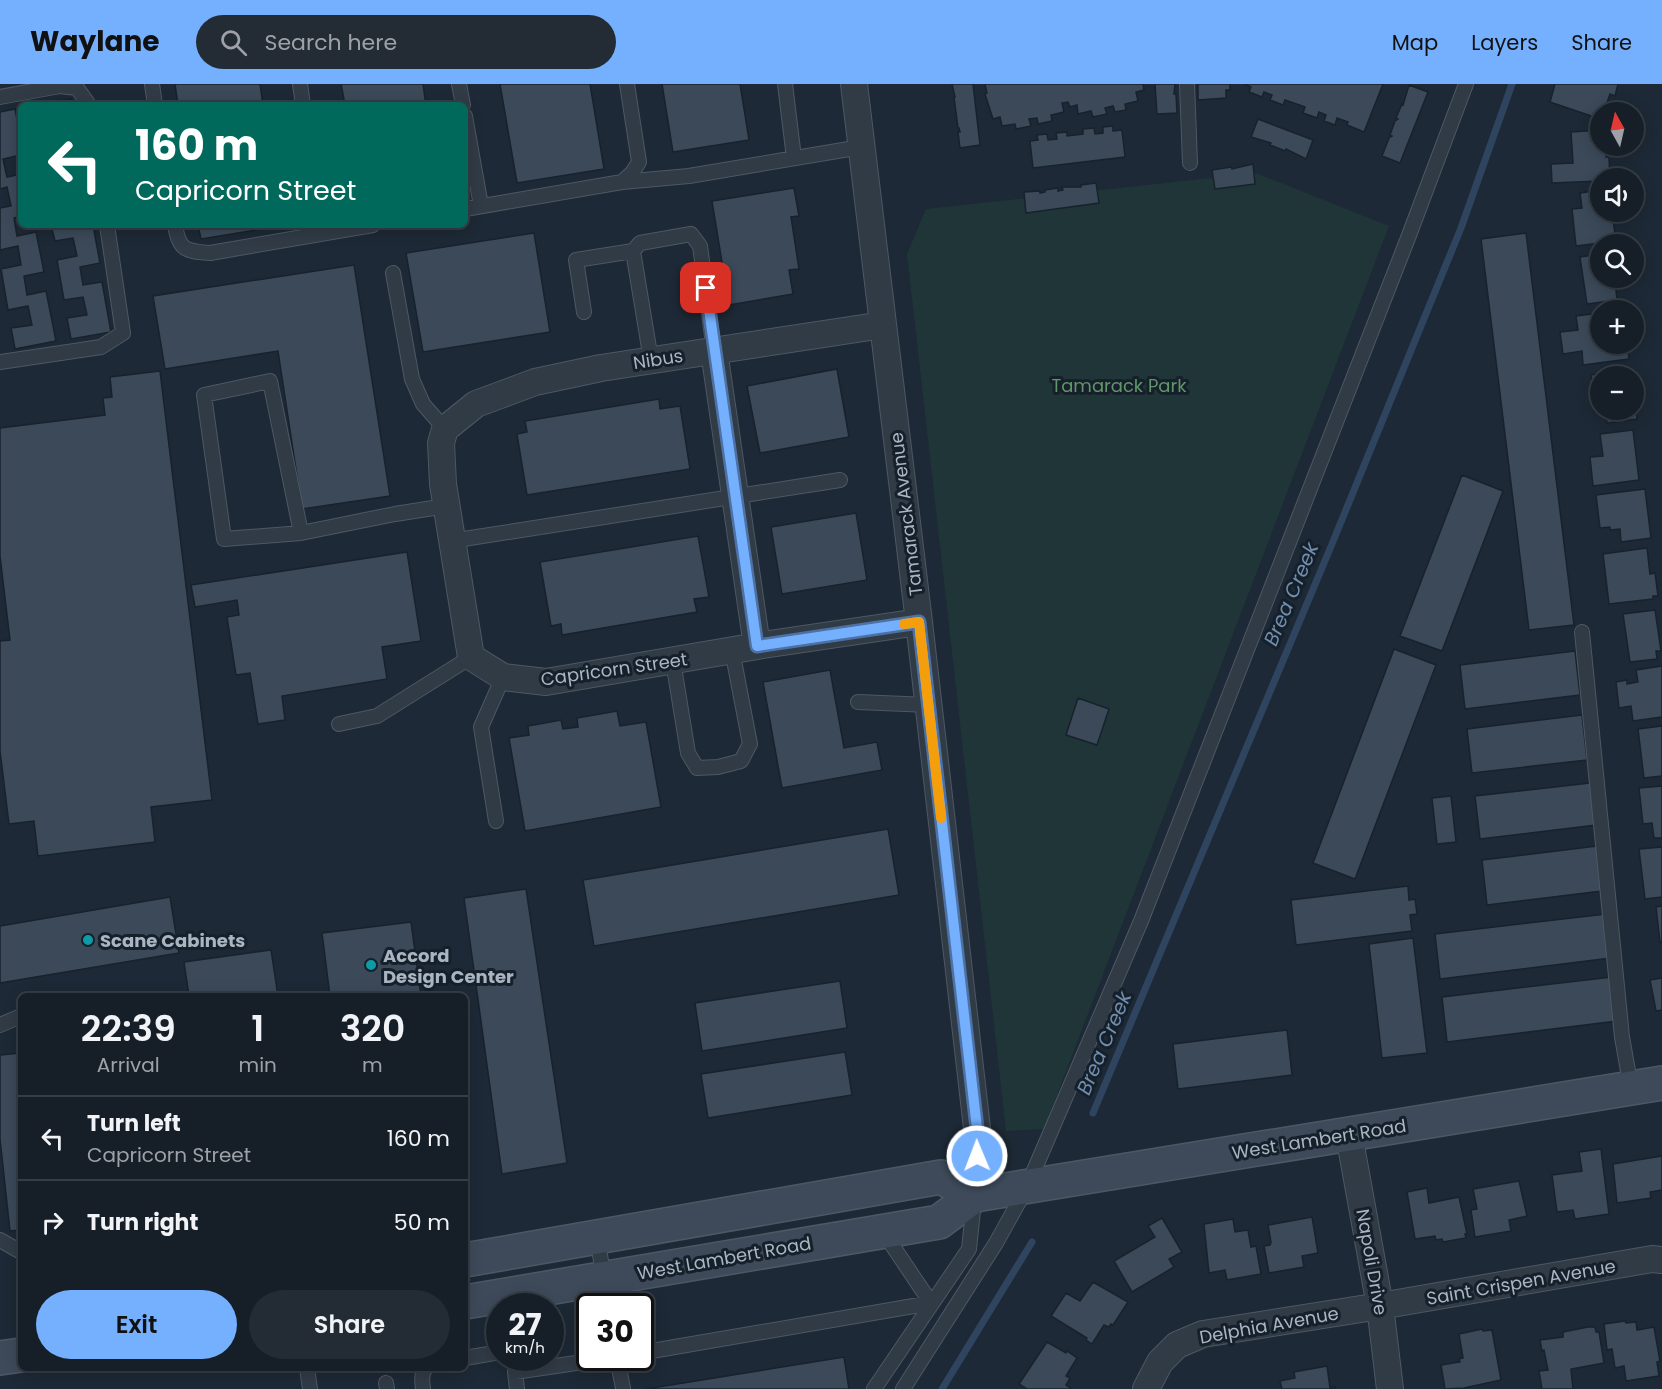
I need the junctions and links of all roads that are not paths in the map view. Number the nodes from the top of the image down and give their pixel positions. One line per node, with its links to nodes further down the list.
1 (152, 84): 11 (lane)
2 (300, 84): 12 (lane)
3 (459, 84): 13 (lane)
4 (627, 84): 18 (lane)
5 (785, 84): 16 (lane)
6 (854, 84): 15 (street, Tamarack Avenue)
7 (1187, 84): 17 (lane)
8 (1466, 84): 51 (lane)
9 (0, 97): 10 (lane)
10 (87, 102)
11 (155, 102)
12 (303, 102)
13 (462, 102)
14 (468, 133): 19 (lane)
15 (861, 147): 16 (lane); 27 (street, Tamarack Avenue)
16 (794, 158): 18 (lane)
17 (1190, 163)
18 (622, 182): 19 (lane)
19 (481, 206): 20 (lane)
20 (468, 208)
21 (107, 228): 30 (lane)
22 (176, 228): 23 (lane)
23 (326, 229)
24 (633, 251): 26 (lane); 28 (lane); 29 (lane)
25 (393, 273): 31 (lane)
26 (584, 312)
27 (883, 325): 28 (street, Nibus); 37 (street, Tamarack Avenue)
28 (714, 351): 29 (street, Nibus); 33 (street)
29 (651, 360): 31 (street, Nibus)
30 (0, 362)
31 (445, 429): 34 (street)
32 (840, 480): 33 (lane)
33 (736, 496): 36 (lane); 39 (street)
34 (446, 506): 35 (lane); 36 (street)
35 (301, 533): 35 (lane)
36 (451, 541): 40 (street)
37 (919, 622): 39 (street, Capricorn Street); 44 (street, Tamarack Avenue)
38 (1582, 632): 49 (lane)
39 (745, 648): 41 (street, Capricorn Street); 41 (lane)
40 (471, 657): 42 (street, Capricorn Street); 45 (lane)
41 (673, 661): 42 (street, Capricorn Street)
42 (503, 677): 46 (lane)
43 (858, 702): 44 (lane)
44 (929, 705): 52 (street, Tamarack Avenue)
45 (339, 724)
46 (496, 821)
47 (18, 1017): 48 (lane)
48 (0, 1025)
49 (1646, 1086): 50 (main road, West Lambert Road)
50 (1349, 1135): 51 (main road, West Lambert Road); 63 (street, Napoli Drive)
51 (1027, 1186): 52 (main road, West Lambert Road); 79 (lane)
52 (975, 1195): 53 (main road, West Lambert Road); 54 (main road); 62 (lane)
53 (883, 1231): 59 (main road, West Lambert Road); 62 (lane)
54 (597, 1238): 57 (main road); 59 (lane)
55 (0, 1240): 56 (lane)
56 (18, 1250)
57 (468, 1260)
58 (1662, 1260): 63 (street, Saint Crispen Avenue)
59 (606, 1293)
60 (576, 1295): 61 (main road, West Lambert Road)
61 (468, 1302)
62 (931, 1303): 64 (lane); 78 (lane)
63 (1380, 1306): 80 (street, Delphia Avenue); 81 (street, Napoli Drive)
64 (654, 1351)
65 (486, 1354): 67 (lane)
66 (18, 1355): 68 (main road)
67 (468, 1357)
68 (0, 1358)
69 (576, 1363): 73 (lane)
70 (307, 1371): 74 (lane)
71 (423, 1371): 75 (lane)
72 (620, 1371): 77 (lane)
73 (514, 1372): 76 (lane)
74 (310, 1389)
75 (423, 1389)
76 (517, 1389)
77 (623, 1389)
78 (874, 1389)
79 (903, 1389)
80 (1146, 1389)
81 (1390, 1389)

